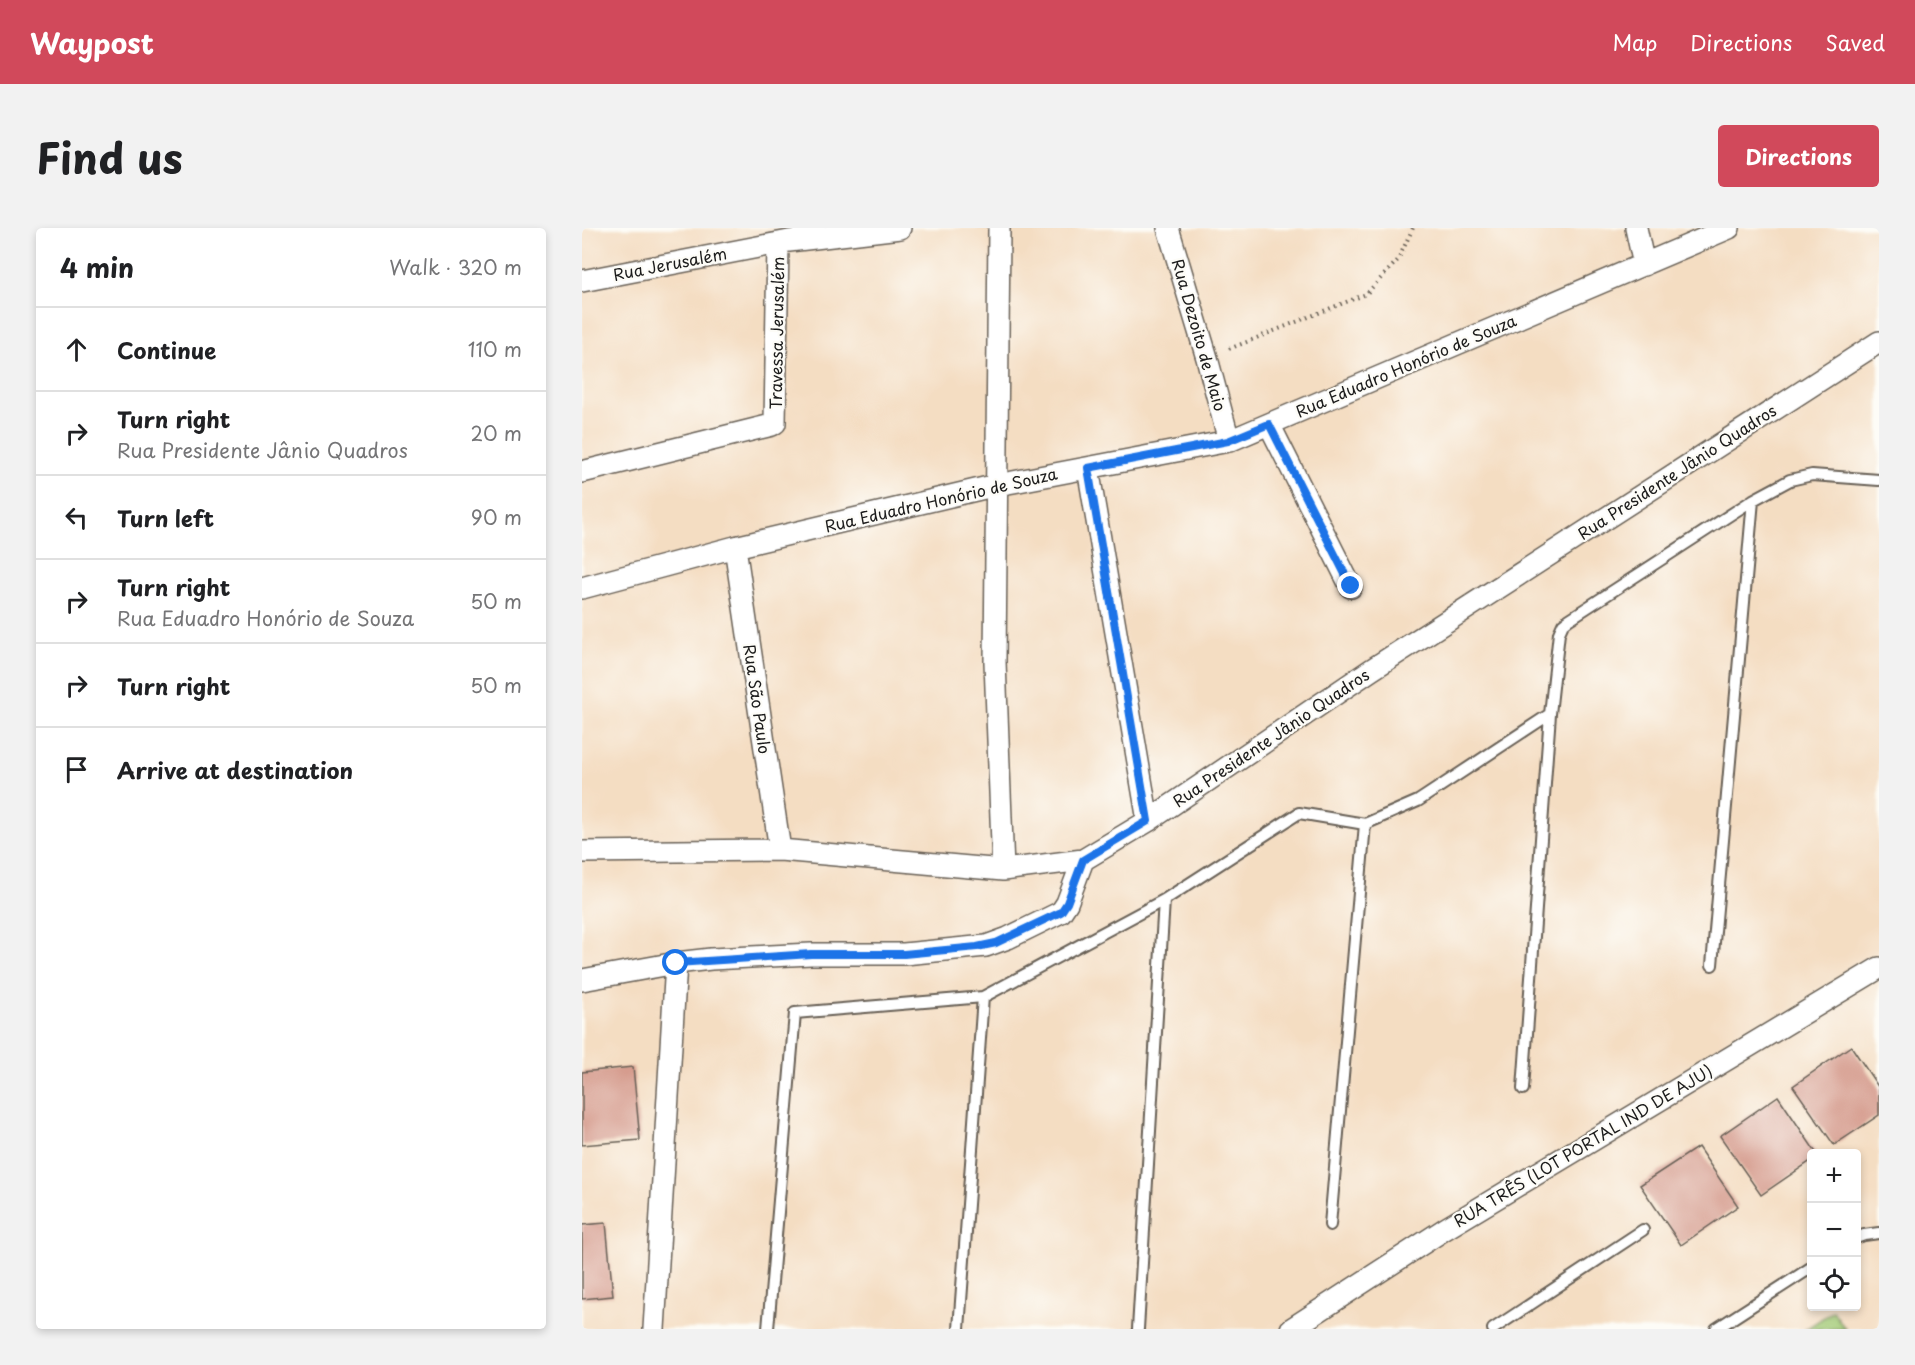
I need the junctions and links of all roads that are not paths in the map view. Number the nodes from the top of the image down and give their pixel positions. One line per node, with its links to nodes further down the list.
1 (900, 228): 6 (street, Rua Jerusalém)
2 (999, 228): 15 (street)
3 (1168, 228): 11 (street, Rua Dezoito de Maio)
4 (1636, 228): 7 (street)
5 (1729, 228): 7 (street, Rua Eduadro Honório de Souza)
6 (784, 237): 8 (street, Rua Jerusalém); 13 (street, Travessa Jerusalém)
7 (1644, 265): 10 (street, Rua Eduadro Honório de Souza)
8 (582, 281)
9 (1879, 342): 21 (street, Rua Presidente Jânio Quadros)
10 (1269, 424): 11 (street, Rua Eduadro Honório de Souza); 18 (street)
11 (1228, 441): 12 (street, Rua Eduadro Honório de Souza)
12 (1088, 468): 15 (street, Rua Eduadro Honório de Souza); 21 (street)
13 (582, 472)
14 (1879, 480): 16 (lane)
15 (997, 485): 17 (street, Rua Eduadro Honório de Souza); 26 (street)
16 (1753, 501): 20 (lane); 29 (lane)
17 (735, 547): 19 (street, Rua Eduadro Honório de Souza); 23 (street, Rua São Paulo)
18 (1351, 586)
19 (582, 588)
20 (1550, 714): 22 (lane); 33 (lane)
21 (1148, 821): 25 (street, Rua Presidente Jânio Quadros)
22 (1365, 825): 27 (lane); 34 (lane)
23 (780, 850): 24 (street, Rua Presidente Jânio Quadros); 26 (street, Rua Presidente Jânio Quadros)
24 (582, 852)
25 (1083, 860): 26 (street, Rua Presidente Jânio Quadros); 28 (street)
26 (1003, 870)
27 (1164, 900): 32 (lane); 42 (lane)
28 (676, 963): 31 (street); 39 (street)
29 (1712, 965)
30 (1879, 968): 43 (street, RUA TRÊS (LOT PORTAL IND DE AJU))
31 (582, 980)
32 (983, 997): 40 (lane); 41 (lane)
33 (1523, 1089)
34 (1330, 1225)
35 (1643, 1230): 44 (lane)
36 (1879, 1233): 37 (lane)
37 (1861, 1236)
38 (1807, 1270): 45 (lane)
39 (654, 1329)
40 (768, 1329)
41 (959, 1329)
42 (1138, 1329)
43 (1291, 1329)
44 (1492, 1329)
45 (1716, 1329)

